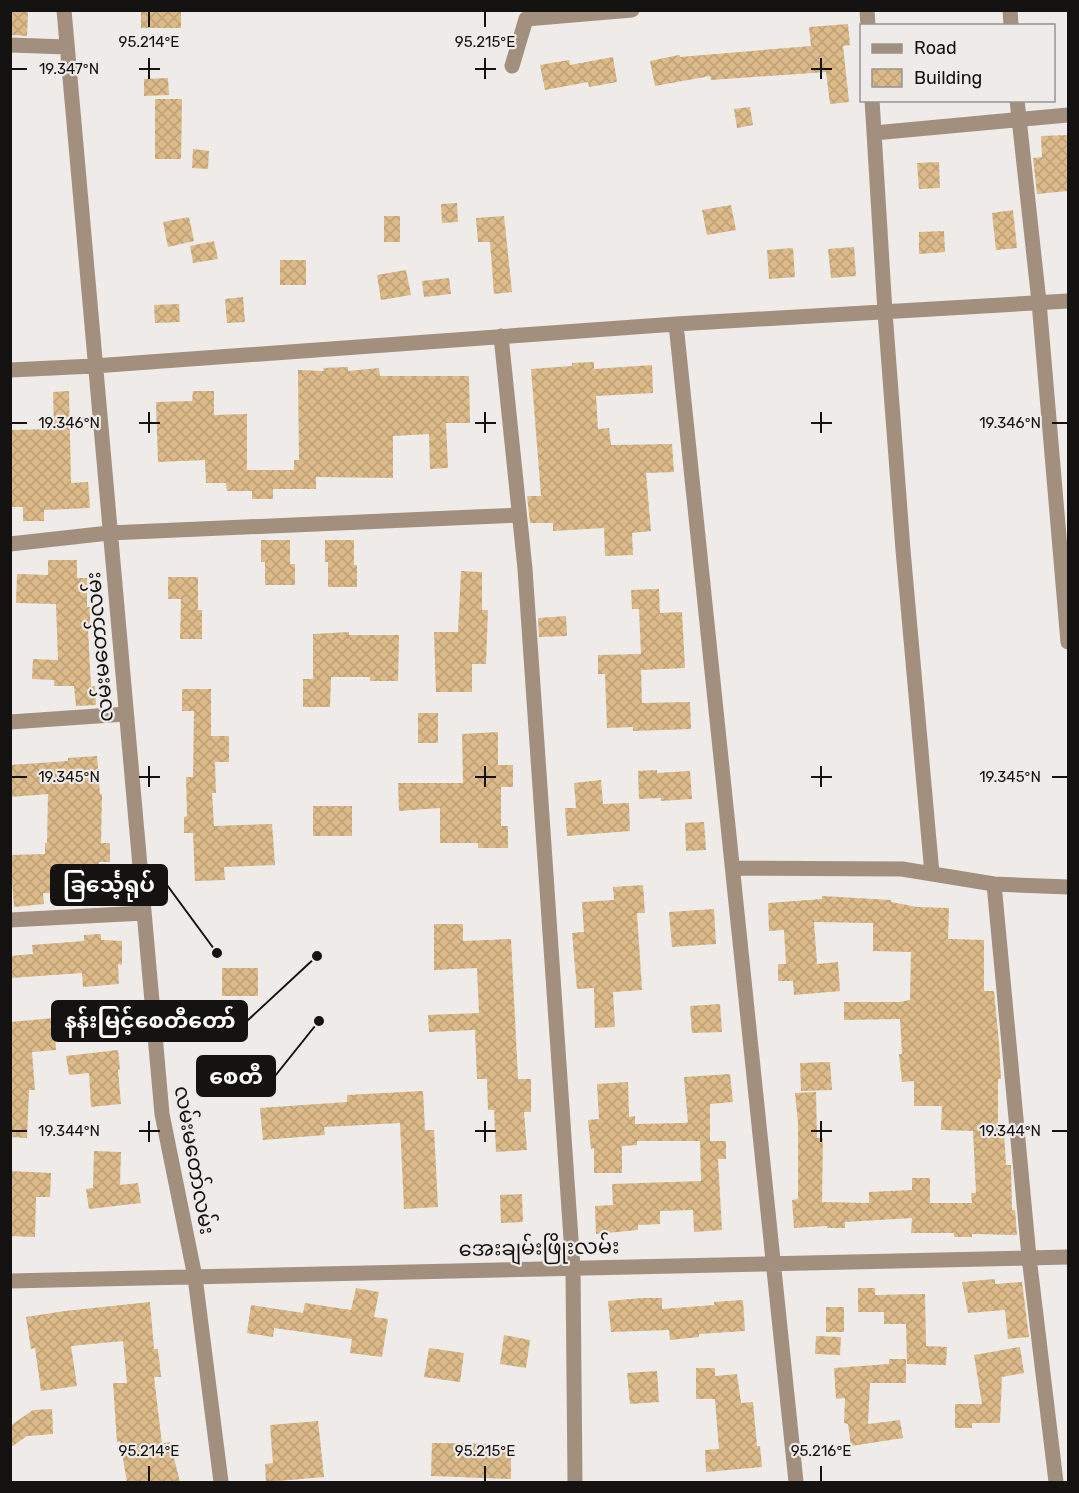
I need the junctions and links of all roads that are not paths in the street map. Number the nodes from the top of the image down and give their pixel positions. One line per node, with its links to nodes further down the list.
1 (64, 10): 5 (street, လမ်းမတော်လမ်း)
2 (632, 10): 3 (street)
3 (526, 15): 6 (street)
4 (10, 45): 5 (street)
5 (67, 47): 17 (street, လမ်းမတော်လမ်း)
6 (512, 66)
7 (872, 102): 11 (street)
8 (1017, 102): 10 (street)
9 (1068, 115): 10 (street)
10 (1019, 120): 11 (street); 13 (street)
11 (874, 133): 14 (street)
12 (1068, 301): 13 (street)
13 (1039, 302): 14 (street); 22 (street)
14 (885, 312): 15 (street); 26 (street)
15 (676, 324): 16 (street); 25 (street)
16 (501, 336): 17 (street); 19 (street)
17 (94, 366): 18 (street); 20 (street, လမ်းမတော်လမ်း)
18 (10, 370)
19 (519, 515): 20 (street); 34 (street)
20 (109, 533): 21 (street); 23 (street, လမ်းမတော်လမ်း)
21 (10, 544)
22 (1068, 642)
23 (126, 714): 24 (street); 29 (street, လမ်းမတော်လမ်း)
24 (10, 722)
25 (733, 868): 26 (street); 33 (street)
26 (932, 874): 27 (street)
27 (993, 884): 28 (street); 31 (street)
28 (1068, 887)
29 (144, 913): 30 (street); 35 (street, လမ်းမတော်လမ်း)
30 (10, 920)
31 (1029, 1257): 32 (street, အေးချမ်းဖြိုးလမ်း); 33 (street, အေးချမ်းဖြိုးလမ်း); 40 (street)
32 (1068, 1257)
33 (775, 1263): 34 (street, အေးချမ်းဖြိုးလမ်း); 39 (street)
34 (573, 1268): 35 (street, အေးချမ်းဖြိုးလမ်း); 38 (street)
35 (195, 1276): 36 (street, အေးချမ်းဖြိုးလမ်း); 37 (street, လမ်းမတော်လမ်း)
36 (10, 1281)
37 (220, 1482)
38 (575, 1482)
39 (796, 1482)
40 (1056, 1482)

